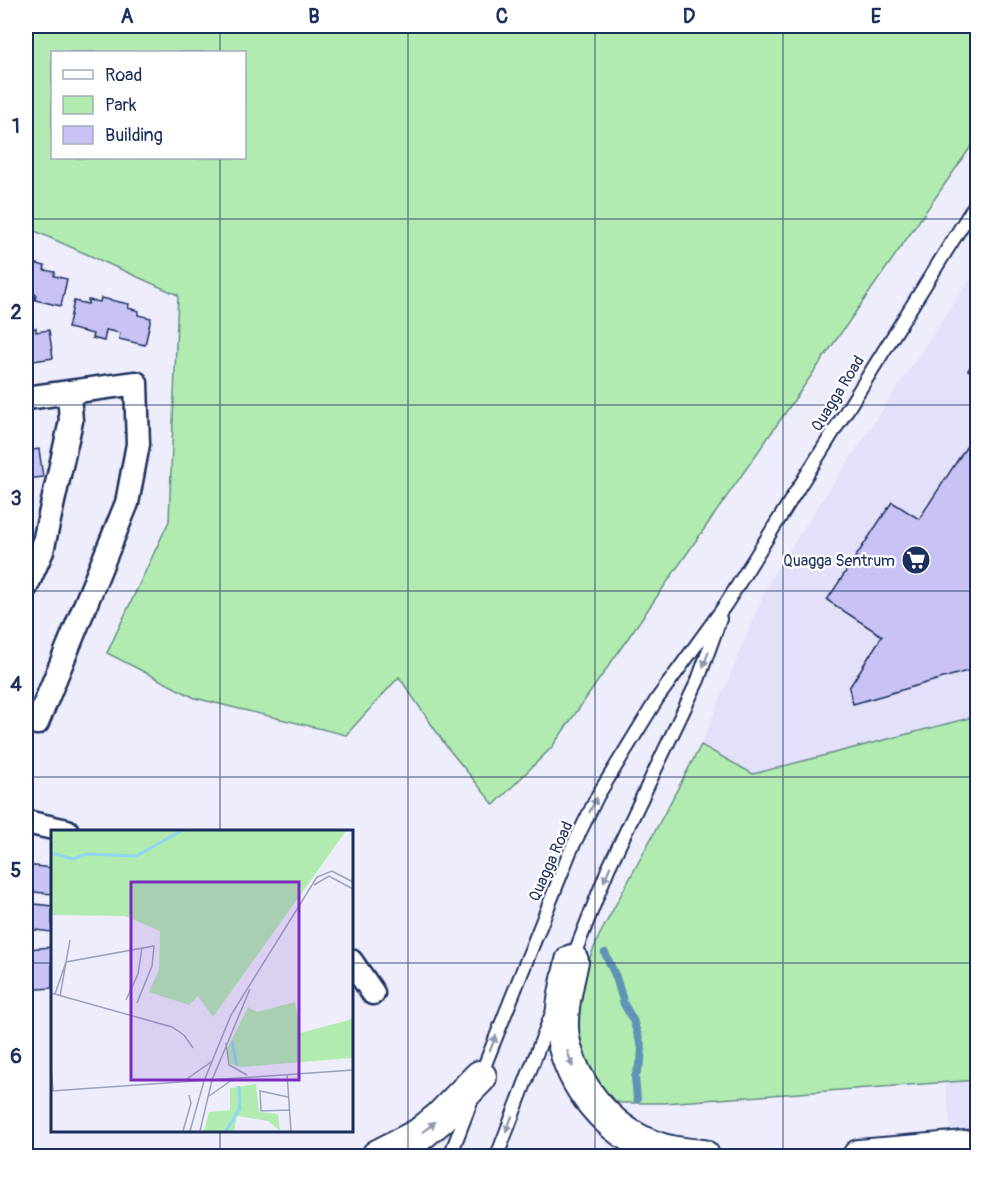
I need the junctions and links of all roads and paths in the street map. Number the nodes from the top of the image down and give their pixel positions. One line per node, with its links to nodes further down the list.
1 (978, 200): 5 (lane, Quagga Road)
2 (69, 392): 3 (street); 4 (street); 6 (street)
3 (26, 398)
4 (26, 587)
5 (726, 603): 9 (lane, Quagga Road, one-way to 9); 12 (lane, Quagga Road, one-way to 5)
6 (37, 723)
7 (26, 822): 8 (street)
8 (63, 830)
9 (572, 961): 17 (lane, Quagga Road, one-way to 17); 18 (main road, one-way to 18)
10 (352, 962): 11 (street)
11 (373, 993)
12 (480, 1077): 15 (main road, one-way to 12); 16 (lane, Quagga Road)
13 (978, 1146): 14 (main road)
14 (933, 1153): 19 (main road)
15 (378, 1156)
16 (450, 1156)
17 (497, 1156)
18 (703, 1156)
19 (859, 1156)

